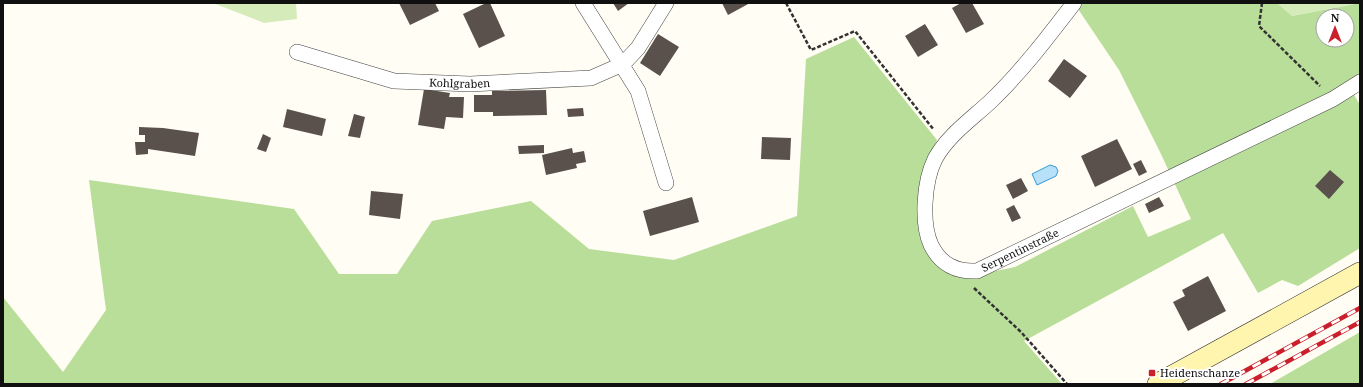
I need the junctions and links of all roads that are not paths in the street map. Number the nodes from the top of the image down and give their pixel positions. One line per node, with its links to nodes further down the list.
1 (583, 3): 5 (street)
2 (666, 3): 5 (street, Kohlgraben)
3 (1074, 3): 6 (street, Serpentinstraße)
4 (297, 52): 5 (street, Kohlgraben)
5 (623, 64): 7 (street)
6 (1360, 82)
7 (666, 183)
8 (1360, 273): 9 (main road)
9 (1158, 384)

